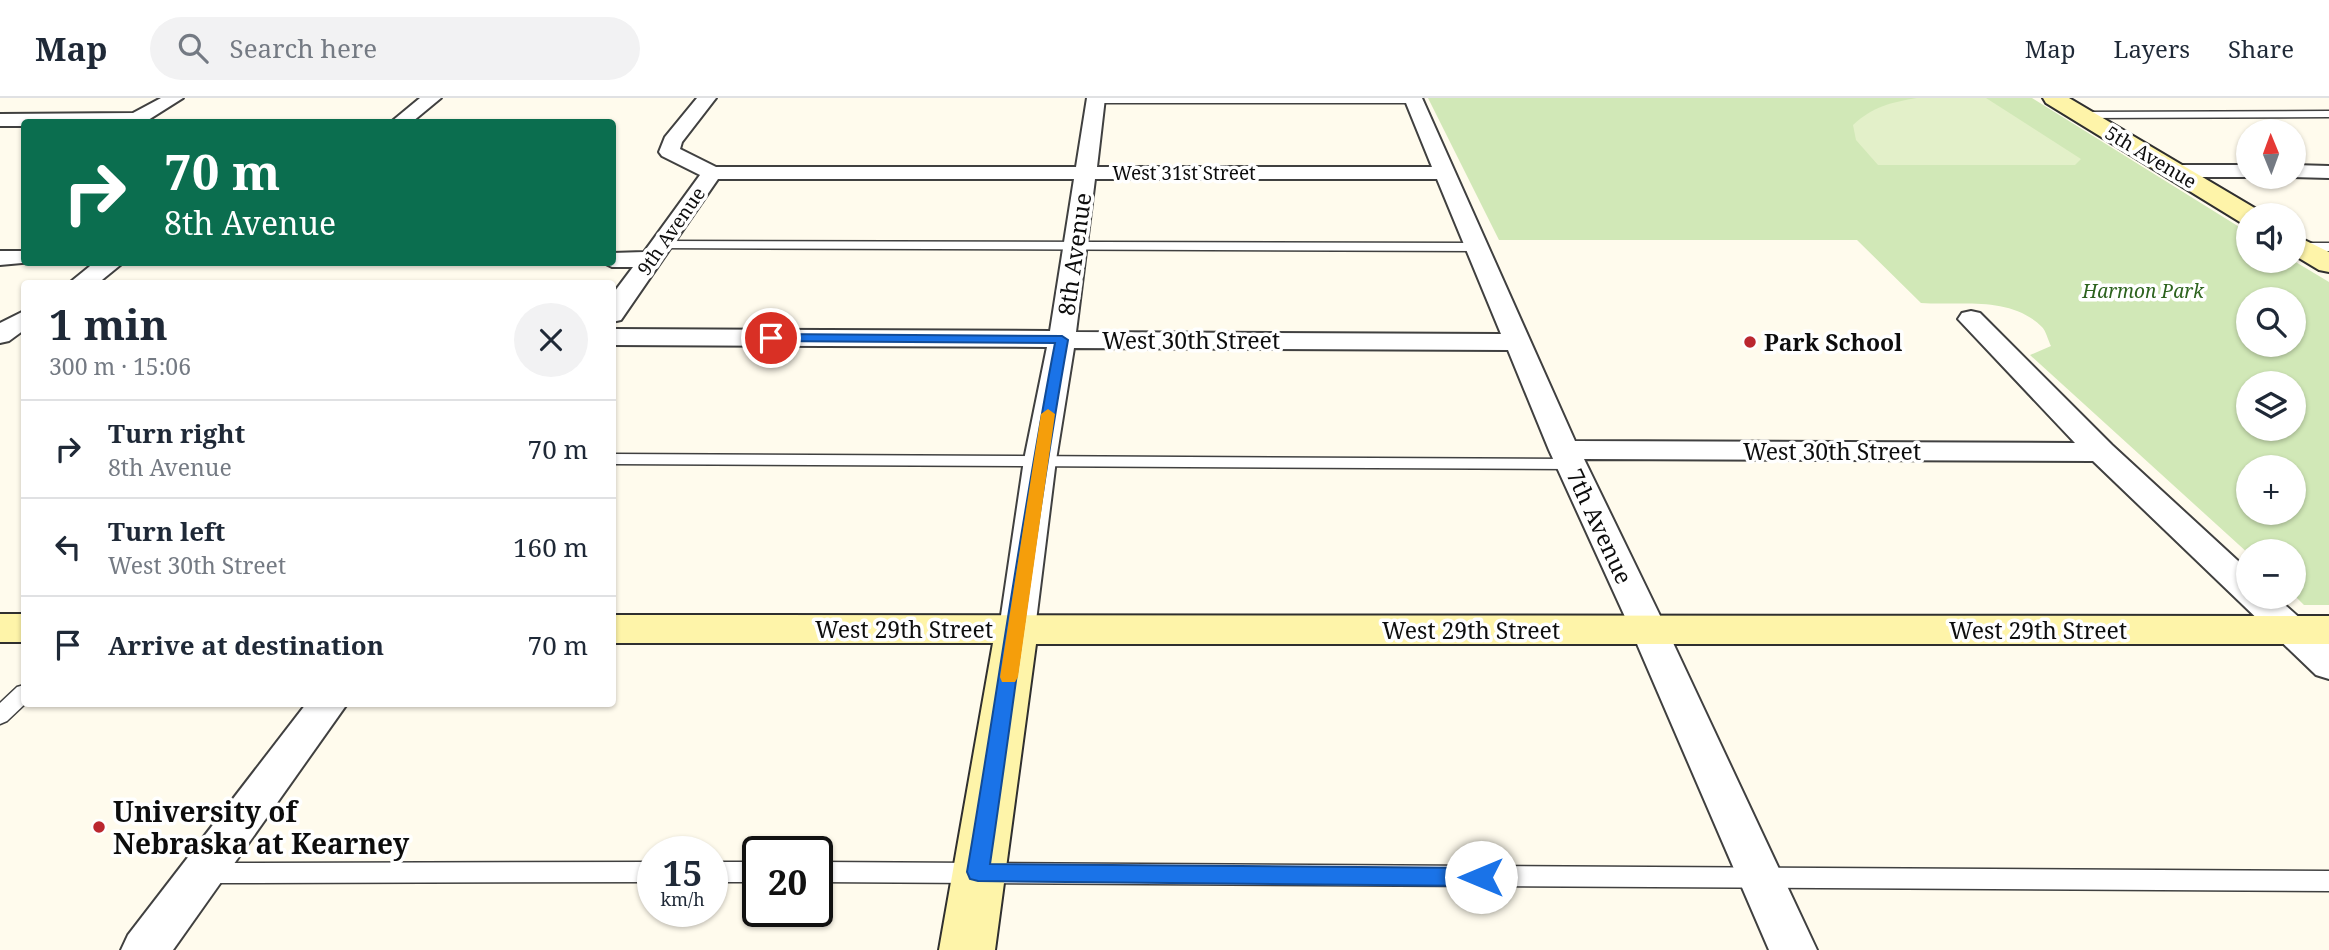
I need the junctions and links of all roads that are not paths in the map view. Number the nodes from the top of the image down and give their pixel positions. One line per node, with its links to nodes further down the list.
1 (174, 98): 10 (street)
2 (432, 98): 11 (street)
3 (707, 98): 18 (street, 9th Avenue)
4 (2054, 98): 9 (street, 5th Avenue)
5 (1096, 99): 6 (lane); 19 (street, 8th Avenue)
6 (1350, 99): 7 (lane)
7 (1413, 99): 20 (street, 7th Avenue)
8 (2329, 114): 9 (lane)
9 (2081, 115): 14 (street, 5th Avenue)
10 (138, 119)
11 (404, 119)
12 (0, 120): 13 (street)
13 (21, 120)
14 (2175, 171): 15 (street); 21 (street, 5th Avenue)
15 (2236, 171)
16 (2306, 172): 17 (street)
17 (2329, 172)
18 (712, 173): 19 (street, West 31st Street); 27 (street, 9th Avenue)
19 (1086, 173): 20 (street, West 31st Street); 22 (street, 8th Avenue)
20 (1445, 173): 24 (street, 7th Avenue)
21 (2236, 208)
22 (1075, 246): 24 (lane); 27 (lane); 39 (street, 8th Avenue)
23 (2306, 246): 25 (lane)
24 (1477, 247): 40 (street, 7th Avenue)
25 (2329, 247)
26 (2306, 250): 31 (street)
27 (657, 252): 30 (street); 34 (street, 9th Avenue)
28 (0, 257): 29 (street)
29 (21, 258)
30 (616, 259)
31 (2329, 264)
32 (106, 266): 33 (street)
33 (86, 280)
34 (616, 308)
35 (1970, 319): 41 (street)
36 (21, 321): 37 (street)
37 (0, 335)
38 (616, 337): 39 (street, West 30th Street)
39 (1062, 340): 40 (street, West 30th Street); 44 (street, 8th Avenue)
40 (1517, 342): 42 (street, 7th Avenue)
41 (2101, 452): 42 (street, West 30th Street); 45 (street)
42 (1567, 457): 44 (lane); 51 (street, 7th Avenue)
43 (616, 458): 44 (lane)
44 (1040, 460): 50 (street, 8th Avenue)
45 (2236, 579)
46 (2275, 609): 52 (street)
47 (0, 628): 48 (street)
48 (21, 628)
49 (616, 629): 50 (street, West 29th Street)
50 (1017, 629): 51 (street, West 29th Street); 56 (street, 8th Avenue)
51 (1649, 630): 52 (street, West 29th Street); 59 (street, 7th Avenue)
52 (2310, 630): 53 (street)
53 (2329, 666)
54 (325, 707): 57 (street)
55 (833, 872): 56 (lane)
56 (978, 872): 59 (lane); 62 (street, 8th Avenue)
57 (202, 873): 58 (lane); 61 (street)
58 (637, 873)
59 (1761, 879): 60 (lane); 63 (street, 7th Avenue)
60 (2329, 881)
61 (145, 950)
62 (967, 950)
63 (1793, 950)

